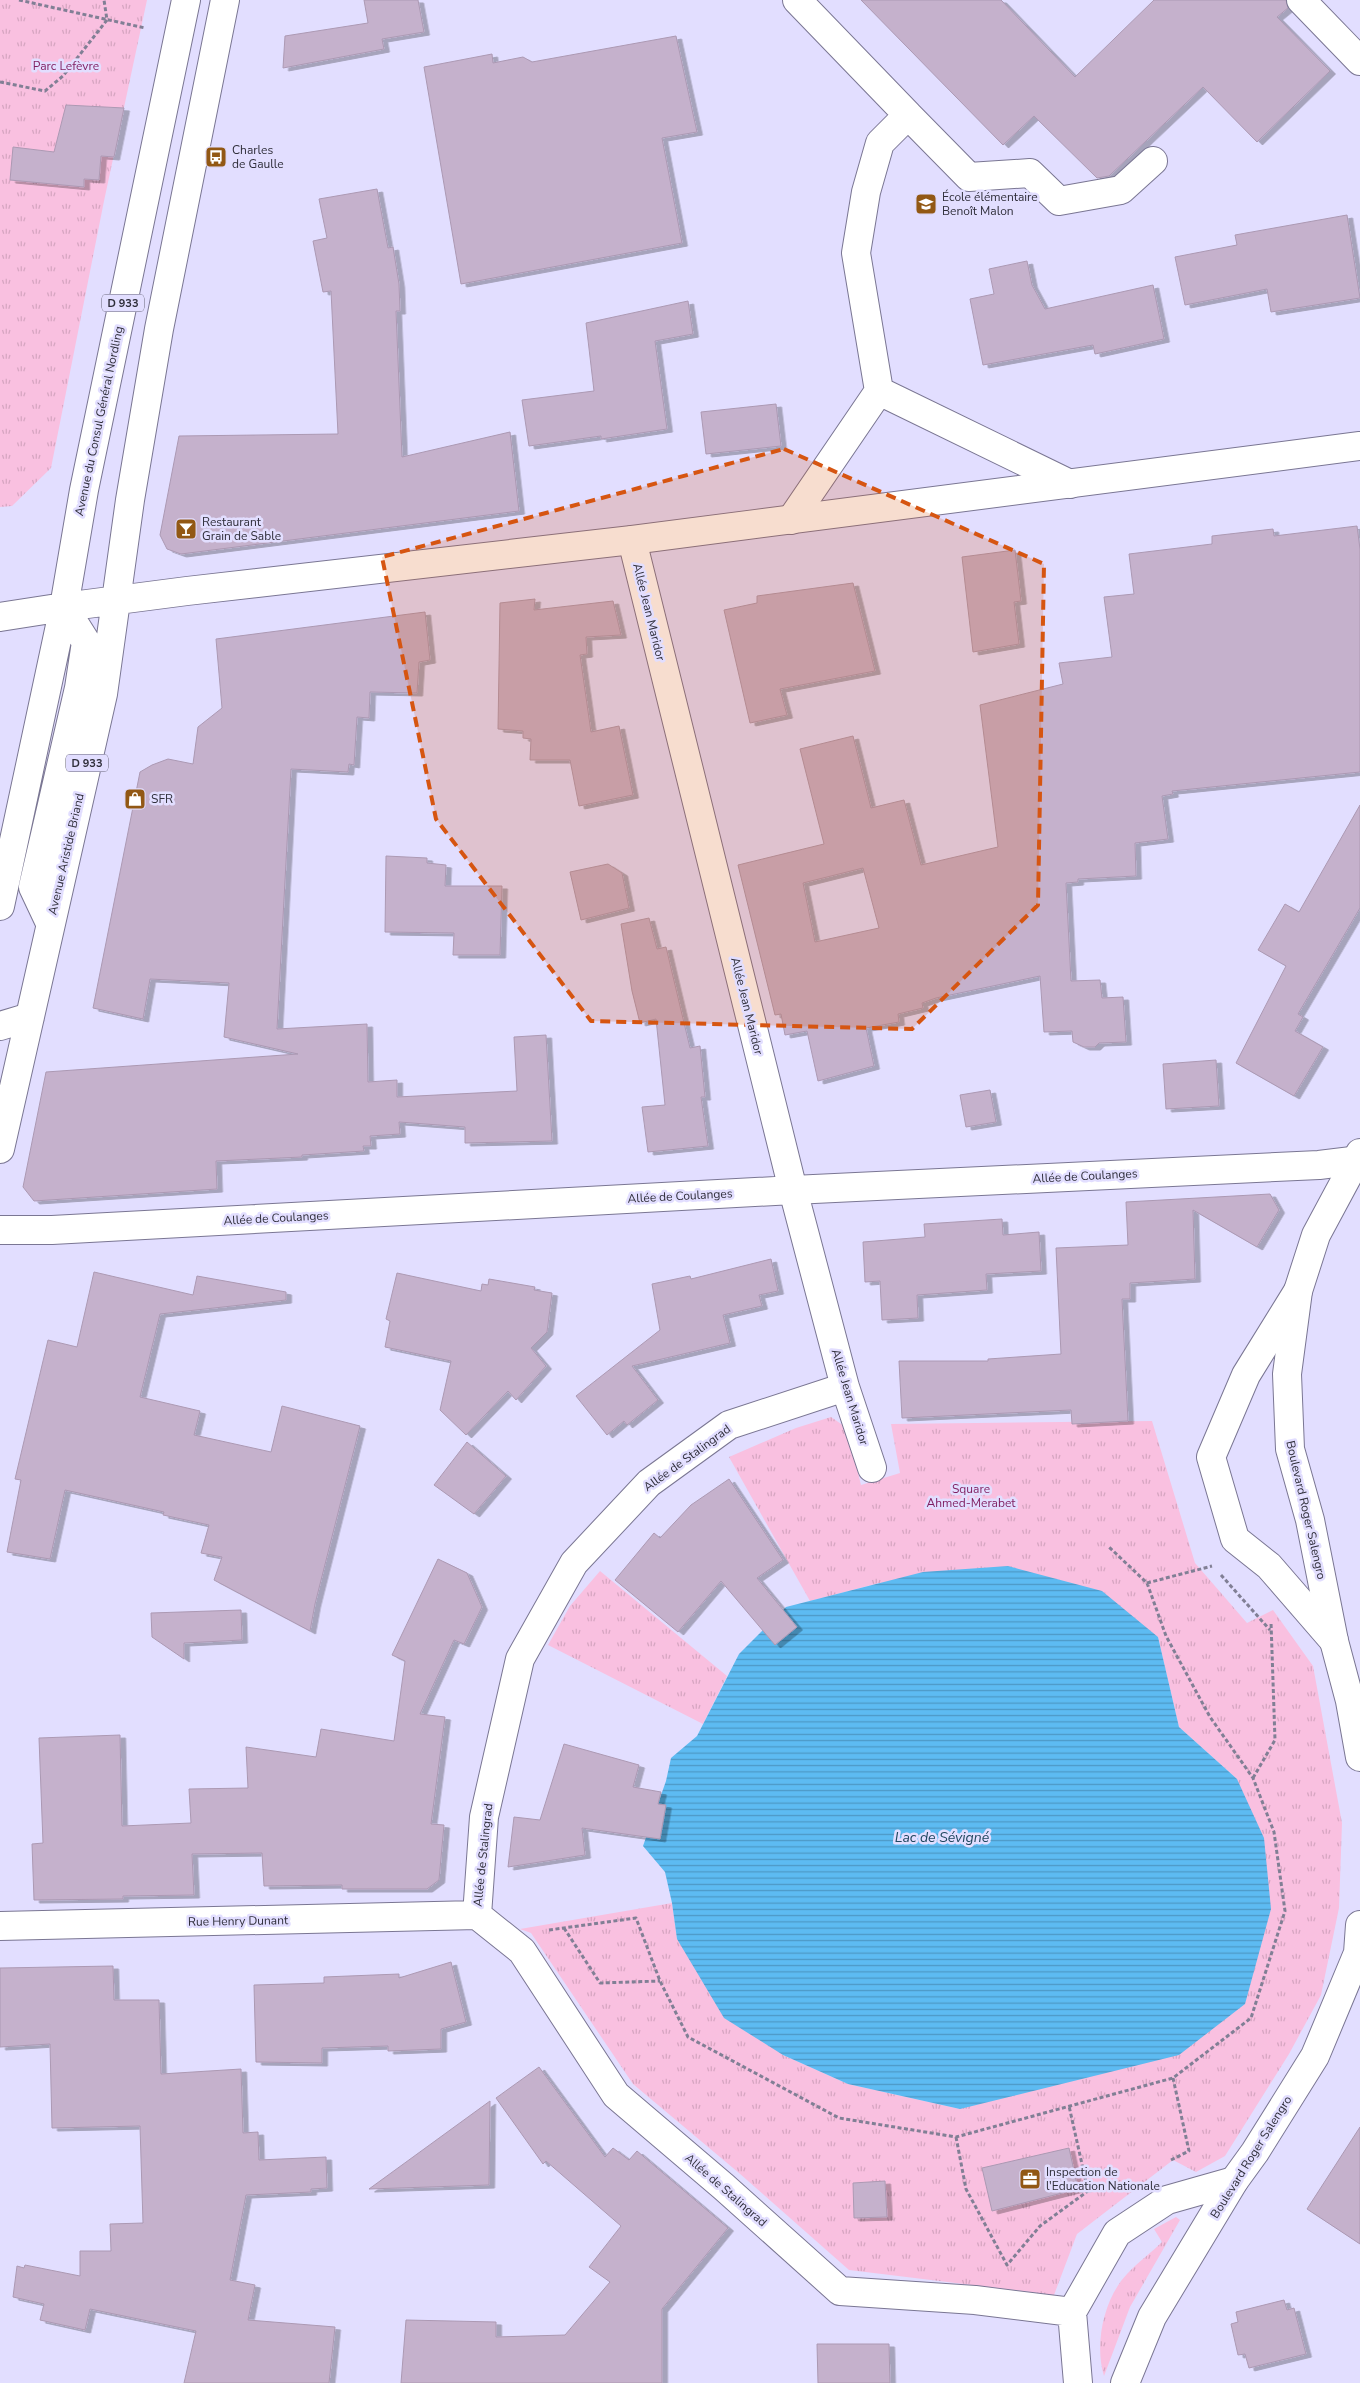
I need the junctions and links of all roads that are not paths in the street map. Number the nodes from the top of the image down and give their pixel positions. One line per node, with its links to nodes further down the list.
1 (186, 0): 14 (main road, Avenue du Consul Général Nordling / D 933)
2 (225, 0): 13 (main road, D 933)
3 (797, 0): 6 (main road)
4 (1301, 0): 5 (main road)
5 (1360, 61)
6 (908, 115): 7 (main road); 8 (main road)
7 (1153, 161)
8 (879, 391): 10 (main road); 11 (main road)
9 (1360, 446): 10 (main road)
10 (1070, 484): 11 (main road)
11 (791, 520): 12 (main road)
12 (632, 540): 13 (main road); 22 (main road, Allée Jean Maridor)
13 (115, 602): 14 (main road); 17 (main road, Avenue Aristide Briand / D 933)
14 (64, 607): 15 (main road); 16 (main road, D 933); 17 (main road)
15 (0, 617)
16 (0, 906)
17 (50, 923): 18 (main road, Avenue Aristide Briand / D 933)
18 (30, 1017): 19 (main road); 20 (main road, Avenue Aristide Briand / D 933)
19 (0, 1026)
20 (0, 1149)
21 (1359, 1158): 22 (main road, Allée de Coulanges); 24 (main road, Boulevard Roger Salengro)
22 (792, 1190): 23 (main road, Allée de Coulanges); 25 (main road, Allée Jean Maridor)
23 (0, 1230)
24 (1298, 1291): 27 (main road, Boulevard Roger Salengro); 27 (main road)
25 (845, 1387): 26 (main road, Allée Jean Maridor); 29 (main road, Allée de Stalingrad)
26 (872, 1468)
27 (1334, 1641): 28 (main road, Boulevard Roger Salengro)
28 (1360, 1757)
29 (477, 1915): 31 (main road, Rue Henry Dunant); 33 (main road, Allée de Stalingrad)
30 (1360, 1925): 32 (main road, Boulevard Roger Salengro)
31 (0, 1926)
32 (1234, 2181): 33 (main road); 35 (main road, Boulevard Roger Salengro)
33 (1072, 2312): 34 (main road)
34 (1078, 2383)
35 (1126, 2383)

